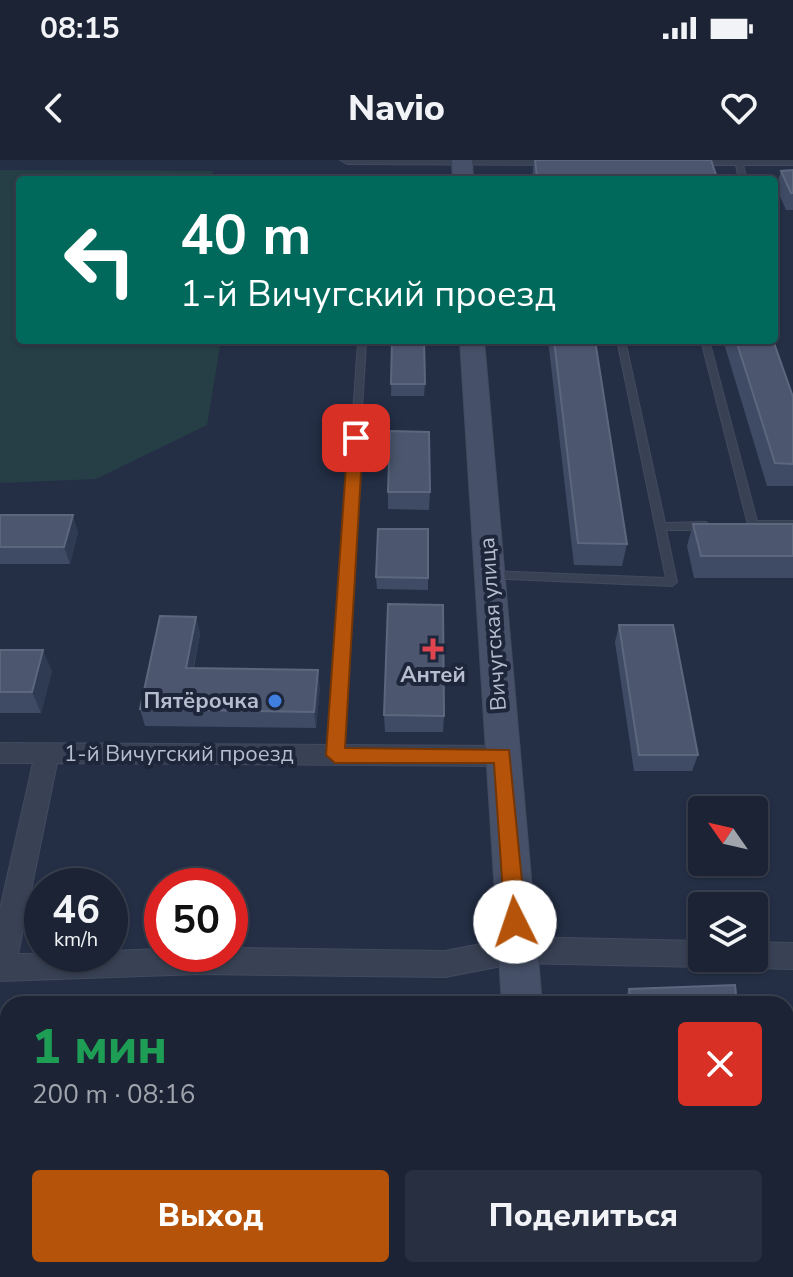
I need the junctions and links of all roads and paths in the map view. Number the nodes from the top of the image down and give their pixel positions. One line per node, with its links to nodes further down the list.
1 (347, 160): 2 (street)
2 (462, 160): 3 (street)
3 (585, 161)
4 (661, 161): 5 (street)
5 (738, 161): 6 (street)
6 (793, 161)
7 (362, 344): 19 (lane)
8 (472, 344): 16 (main road, Вичугская улица)
9 (622, 344): 15 (lane)
10 (706, 344): 12 (lane)
11 (738, 525): 12 (lane)
12 (753, 525): 13 (lane)
13 (793, 525)
14 (722, 526): 15 (lane)
15 (661, 527): 16 (lane)
16 (489, 575): 20 (main road, Вичугская улица)
17 (0, 753): 18 (street, 1-й Вичугский проезд)
18 (47, 754): 19 (street, 1-й Вичугский проезд); 25 (street)
19 (335, 755): 20 (street, 1-й Вичугский проезд)
20 (503, 756): 21 (main road, Вичугская улица)
21 (517, 950): 22 (street); 25 (street); 26 (main road, Вичугская улица)
22 (688, 954)
23 (768, 955): 24 (street)
24 (793, 956)
25 (0, 968)
26 (521, 996)

